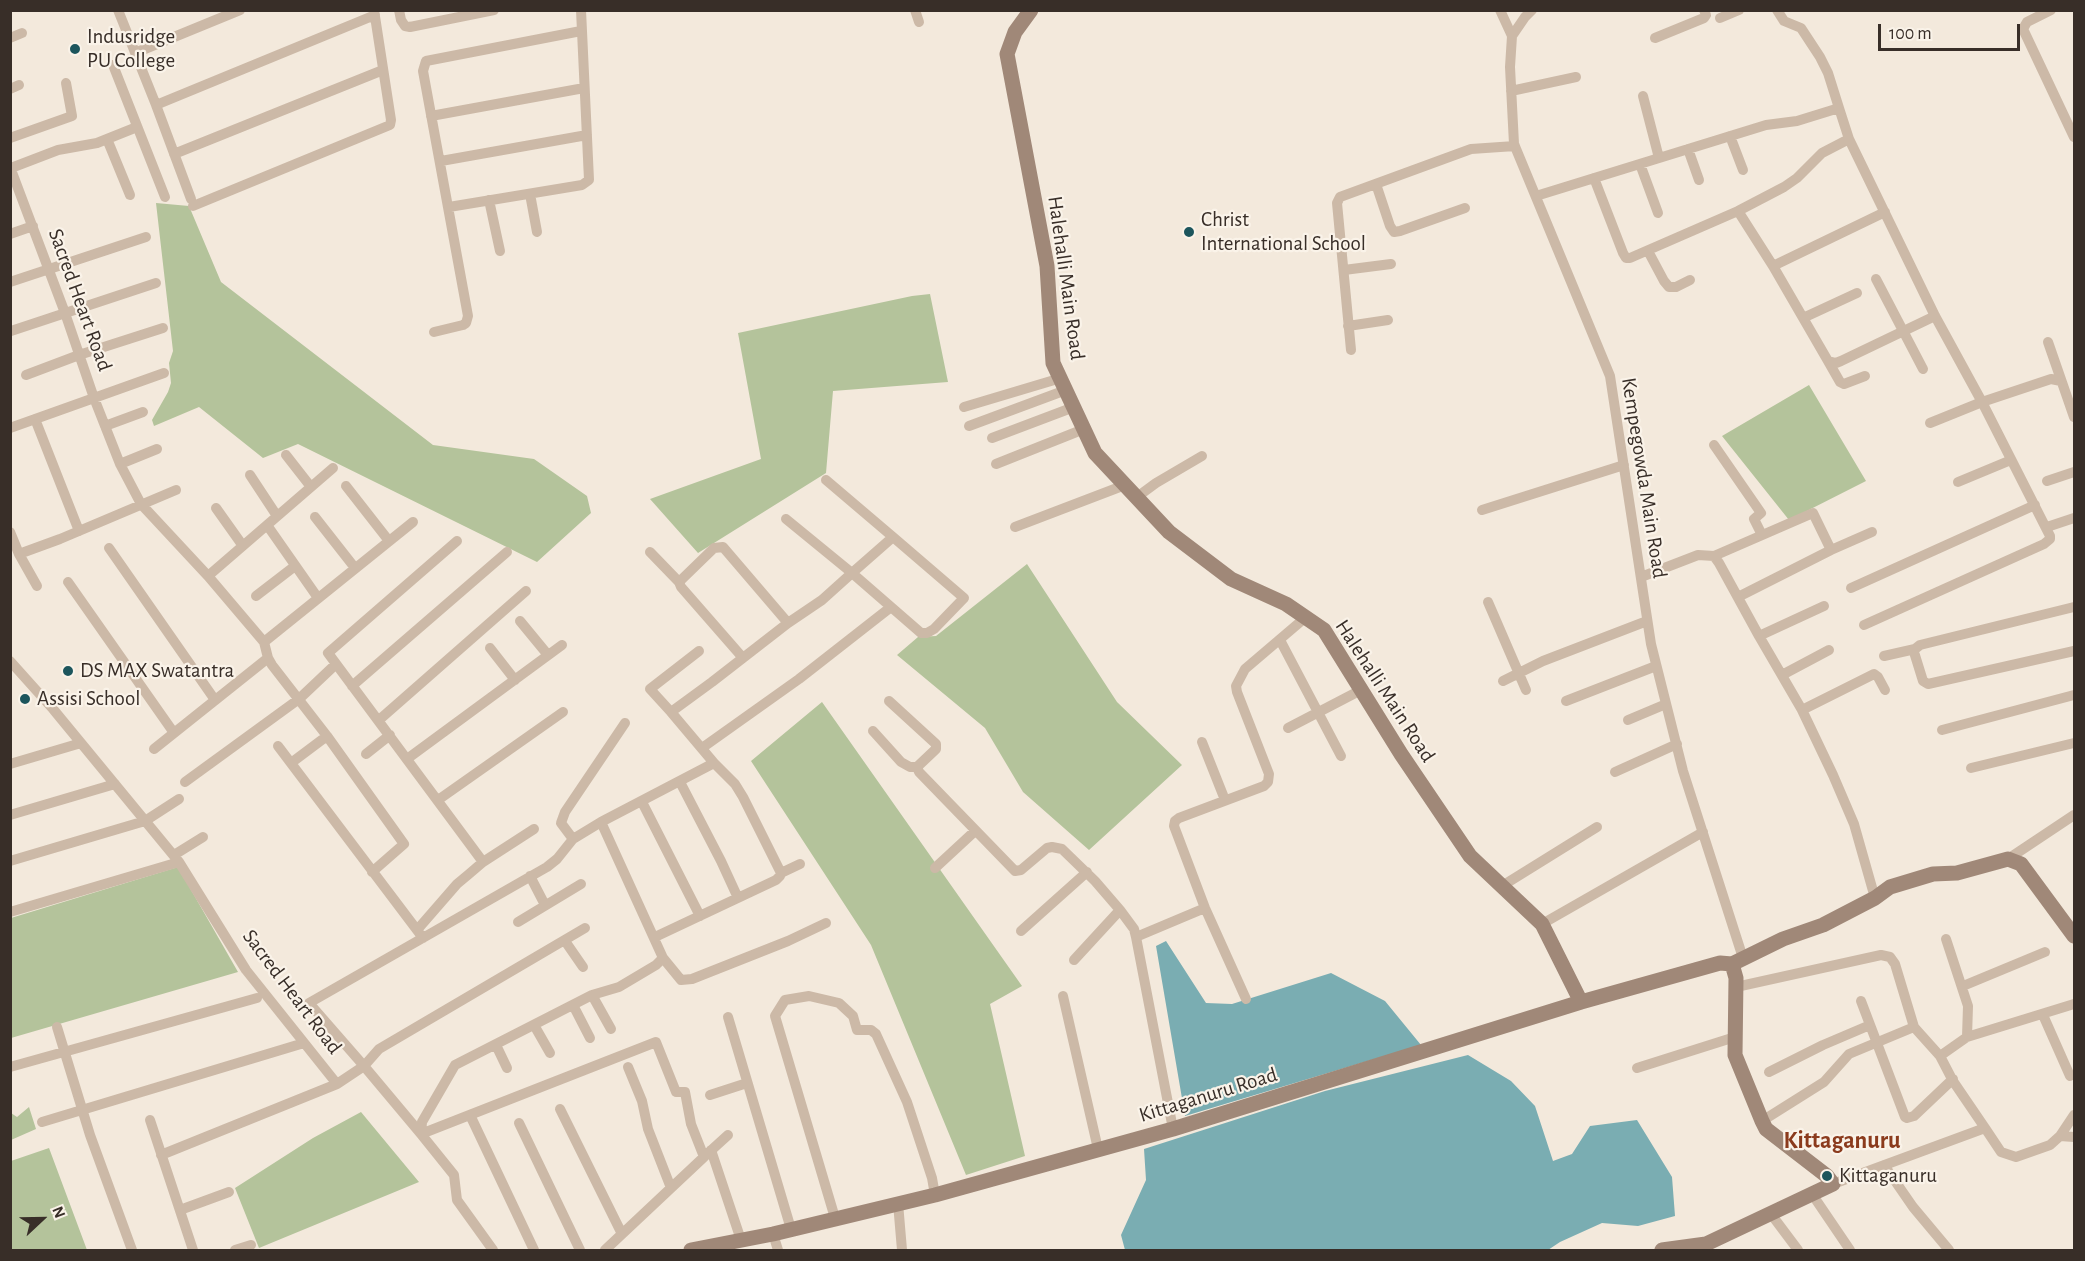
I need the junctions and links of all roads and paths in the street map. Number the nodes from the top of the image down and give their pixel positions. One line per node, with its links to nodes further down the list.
1 (118, 10): 22 (street)
2 (240, 10): 22 (street)
3 (399, 10): 4 (street)
4 (494, 10)
5 (580, 10): 17 (street)
6 (915, 10): 16 (street)
7 (1031, 10): 95 (street, Halehalli Main Road)
8 (1500, 10): 19 (street, Kempegowda Main Road)
9 (1532, 10): 19 (street)
10 (1704, 10): 21 (street)
11 (1739, 10): 15 (street)
12 (1777, 10): 31 (street)
13 (2051, 10): 36 (street)
14 (375, 13): 24 (street); 30 (street)
15 (1720, 18)
16 (919, 22)
17 (581, 31): 27 (street); 32 (street)
18 (22, 33): 20 (street)
19 (1512, 36): 28 (street, Kempegowda Main Road)
20 (10, 38)
21 (1654, 38)
22 (135, 53): 30 (street)
23 (113, 65): 33 (street)
24 (383, 70): 42 (street); 42 (street)
25 (1576, 77): 28 (street)
26 (66, 83): 37 (street)
27 (584, 88): 32 (street); 34 (street)
28 (1511, 91): 40 (street, Kempegowda Main Road)
29 (1643, 96): 43 (street)
30 (156, 105): 42 (street)
31 (1839, 108): 35 (street); 39 (street)
32 (430, 116): 44 (street)
33 (137, 127): 38 (street); 55 (street)
34 (587, 135): 44 (street); 52 (street)
35 (1730, 136): 41 (street); 47 (street)
36 (2074, 137)
37 (10, 138)
38 (107, 139): 46 (street); 53 (street)
39 (1849, 139): 59 (street); 60 (street)
40 (1515, 146): 51 (street); 54 (street, Kempegowda Main Road)
41 (1688, 149): 43 (street); 49 (street)
42 (174, 153)
43 (1659, 158): 45 (street)
44 (441, 161): 57 (street)
45 (1640, 164): 48 (street); 61 (street)
46 (11, 167): 50 (street, Sacred Heart Road)
47 (1743, 170)
48 (1594, 178): 54 (street); 67 (street)
49 (1699, 180)
50 (13, 183): 62 (street, Sacred Heart Road)
51 (1377, 184): 58 (street); 71 (street)
52 (530, 194): 56 (street); 63 (street)
53 (130, 195)
54 (1536, 196): 116 (street, Kempegowda Main Road)
55 (165, 197)
56 (489, 200): 57 (street); 66 (street)
57 (449, 207): 85 (street)
58 (1465, 208)
59 (1738, 211): 67 (street); 69 (street)
60 (1886, 212): 69 (street); 78 (street)
61 (1658, 213)
62 (33, 226): 64 (street); 70 (street, Sacred Heart Road)
63 (537, 232)
64 (10, 234)
65 (147, 237): 70 (street)
66 (500, 251)
67 (1648, 251): 73 (street)
68 (1391, 264): 71 (street)
69 (1773, 266): 79 (street)
70 (49, 270): 74 (street); 77 (street, Sacred Heart Road)
71 (1344, 270): 81 (street)
72 (1876, 279): 84 (street)
73 (1690, 280)
74 (10, 282)
75 (156, 283): 77 (street)
76 (1857, 293): 79 (street)
77 (65, 313): 83 (street); 88 (street, Sacred Heart Road)
78 (1935, 316): 84 (street); 97 (street)
79 (1803, 318): 89 (street)
80 (1388, 320): 81 (street)
81 (1348, 327): 87 (street)
82 (163, 328): 88 (street)
83 (10, 331)
84 (1904, 331): 89 (street); 90 (street)
85 (434, 332)
86 (2048, 342): 94 (street)
87 (1351, 350)
88 (79, 355): 92 (street); 96 (street, Sacred Heart Road)
89 (1828, 361): 93 (street)
90 (1923, 369)
91 (164, 373): 96 (street)
92 (26, 375)
93 (1864, 376)
94 (2061, 381): 97 (street); 101 (street)
95 (1063, 384): 98 (street); 99 (street, Halehalli Main Road); 105 (street)
96 (94, 398): 102 (street, Sacred Heart Road); 104 (street)
97 (1982, 402): 103 (street); 113 (street)
98 (964, 407)
99 (1074, 407): 107 (street, Halehalli Main Road); 108 (street)
100 (143, 412): 104 (street)
101 (2074, 417)
102 (35, 419): 106 (street, Sacred Heart Road); 140 (street)
103 (1930, 423)
104 (105, 426): 114 (street)
105 (969, 426)
106 (10, 428)
107 (1084, 429): 115 (street); 123 (street, Halehalli Main Road)
108 (992, 438)
109 (1714, 446): 143 (street)
110 (157, 449): 114 (street)
111 (286, 455): 125 (street)
112 (1202, 456): 127 (street)
113 (2011, 460): 122 (street); 129 (street)
114 (120, 464): 128 (street)
115 (996, 464)
116 (1624, 465): 131 (street); 158 (street, Kempegowda Main Road)
117 (333, 468): 125 (street)
118 (2074, 472): 121 (street)
119 (250, 476): 132 (street)
120 (826, 480): 144 (street)
121 (2047, 481)
122 (1958, 482)
123 (1125, 485): 127 (street, Halehalli Main Road); 139 (street)
124 (346, 486): 145 (street)
125 (311, 487): 132 (street)
126 (176, 490): 128 (street)
127 (1137, 497): 171 (street, Halehalli Main Road)
128 (141, 504): 140 (street); 157 (street)
129 (2035, 506): 138 (street); 162 (street)
130 (216, 508): 147 (street)
131 (1482, 510)
132 (277, 516): 137 (street)
133 (315, 517): 155 (street)
134 (2074, 518): 138 (street)
135 (786, 519): 156 (street)
136 (413, 522): 145 (street)
137 (267, 525): 147 (street); 154 (street)
138 (2047, 527): 175 (street)
139 (1014, 528)
140 (79, 531): 152 (street)
141 (10, 532): 152 (street)
142 (1872, 532): 149 (street)
143 (1762, 535): 149 (street); 153 (street)
144 (893, 537): 156 (street); 169 (street)
145 (389, 541): 155 (street)
146 (457, 541): 190 (street)
147 (243, 546): 157 (street)
148 (109, 548): 202 (street)
149 (1831, 550): 165 (street)
150 (507, 552): 196 (street)
151 (650, 552): 160 (street)
152 (18, 554): 161 (street)
153 (1714, 556): 158 (street); 165 (street)
154 (295, 566): 164 (street); 166 (street)
155 (355, 568): 166 (street)
156 (852, 573): 169 (street); 174 (street)
157 (208, 576): 178 (street)
158 (1641, 577): 173 (street, Kempegowda Main Road)
159 (68, 582): 216 (street)
160 (679, 582): 174 (street); 188 (street)
161 (37, 586)
162 (1851, 588)
163 (526, 591): 210 (street)
164 (256, 596)
165 (1738, 597): 176 (street)
166 (318, 598): 178 (street)
167 (1488, 602): 192 (street)
168 (1824, 606): 176 (street)
169 (891, 607): 224 (street)
170 (2074, 607): 181 (street)
171 (1306, 617): 177 (street); 197 (street, Halehalli Main Road)
172 (520, 621): 185 (street)
173 (1647, 621): 191 (street, Kempegowda Main Road); 192 (street)
174 (788, 623): 188 (street)
175 (1864, 625)
176 (1759, 636): 193 (street)
177 (1280, 640): 209 (street); 240 (street)
178 (264, 642): 187 (street)
179 (562, 645): 185 (street)
180 (490, 648): 194 (street)
181 (1915, 649): 184 (street); 186 (street)
182 (1829, 650): 193 (street)
183 (699, 651): 208 (street)
184 (2074, 651)
185 (548, 655): 194 (street)
186 (1884, 656)
187 (268, 658): 201 (street); 202 (street)
188 (743, 658): 208 (street)
189 (10, 661): 221 (street, Sacred Heart Road)
190 (336, 664): 196 (street); 201 (street)
191 (1656, 666): 203 (street); 205 (street, Kempegowda Main Road)
192 (1519, 673): 195 (street); 198 (street)
193 (1782, 675): 206 (street)
194 (515, 680): 228 (street)
195 (1503, 681)
196 (352, 686): 210 (street)
197 (1361, 690): 209 (street); 263 (street, Halehalli Main Road)
198 (1526, 690)
199 (1885, 690): 206 (street)
200 (2074, 695): 214 (street)
201 (299, 699): 218 (street); 235 (street)
202 (215, 700): 216 (street)
203 (1566, 700)
204 (889, 701): 232 (street)
205 (1666, 704): 211 (street); 222 (street, Kempegowda Main Road)
206 (1802, 710): 265 (street)
207 (563, 712): 239 (street)
208 (671, 712): 224 (street)
209 (1318, 712): 213 (street); 227 (street)
210 (379, 720): 217 (street)
211 (1628, 720)
212 (625, 723): 251 (street)
213 (1288, 728)
214 (1942, 730)
215 (873, 731): 232 (street)
216 (174, 733): 225 (street)
217 (390, 735): 226 (street); 228 (street)
218 (327, 736): 229 (street); 258 (street)
219 (1202, 742): 240 (street)
220 (2074, 742): 233 (street)
221 (81, 743): 231 (street); 237 (street, Sacred Heart Road)
222 (1677, 744): 234 (street); 249 (street, Kempegowda Main Road)
223 (278, 746): 229 (street)
224 (702, 748): 230 (street)
225 (154, 749)
226 (366, 754)
227 (1341, 756)
228 (407, 759): 239 (street)
229 (291, 763): 258 (street)
230 (714, 763): 236 (street); 260 (street)
231 (10, 764)
232 (916, 767): 248 (street)
233 (1971, 768)
234 (1615, 772)
235 (185, 782)
236 (680, 782): 241 (street); 264 (street)
237 (115, 784): 242 (street); 244 (street, Sacred Heart Road)
238 (179, 799): 244 (street)
239 (438, 800): 255 (street)
240 (1225, 800): 267 (street)
241 (642, 802): 245 (street); 270 (street)
242 (10, 815)
243 (2074, 815): 253 (street)
244 (145, 821): 252 (street, Sacred Heart Road); 254 (street)
245 (601, 822): 251 (street); 278 (street)
246 (1597, 827): 263 (street)
247 (534, 829): 255 (street)
248 (975, 831): 257 (street); 259 (street)
249 (1703, 832): 273 (street); 285 (street, Kempegowda Main Road)
250 (203, 837): 252 (street)
251 (573, 839): 261 (street)
252 (176, 859): 269 (street); 308 (street, Sacred Heart Road)
253 (2008, 859): 265 (street, Kittaganuru Road); 277 (street)
254 (10, 861)
255 (483, 862): 276 (street)
256 (800, 864): 260 (street)
257 (935, 868)
258 (372, 872): 276 (street)
259 (1087, 872): 268 (street); 275 (street)
260 (781, 873): 264 (street)
261 (530, 876): 266 (street); 276 (street)
262 (581, 884): 266 (street)
263 (1502, 886): 273 (street, Halehalli Main Road)
264 (738, 898): 270 (street)
265 (1875, 898): 285 (street, Kittaganuru Road)
266 (545, 905): 271 (street)
267 (1205, 908): 279 (street); 292 (street)
268 (1120, 910): 279 (street); 284 (street)
269 (10, 912)
270 (700, 916): 278 (street)
271 (518, 921)
272 (826, 923): 283 (street)
273 (1542, 924): 294 (street, Halehalli Main Road)
274 (585, 928): 281 (street)
275 (1021, 930)
276 (420, 934): 313 (street)
277 (2074, 936)
278 (655, 937): 283 (street)
279 (1136, 937): 333 (street)
280 (1946, 939): 287 (street)
281 (565, 941): 286 (street); 313 (street)
282 (2045, 952): 287 (street)
283 (663, 958): 289 (street)
284 (1074, 960)
285 (1737, 961): 288 (street); 294 (street, Kittaganuru Road)
286 (583, 967)
287 (1963, 986): 304 (street)
288 (1736, 987): 302 (street); 306 (street)
289 (592, 995): 296 (street); 303 (street)
290 (1063, 996): 338 (street)
291 (256, 998): 310 (street)
292 (1246, 999)
293 (1861, 1001): 300 (street)
294 (1581, 1002): 333 (street, Kittaganuru Road)
295 (2074, 1004): 297 (street)
296 (573, 1005): 299 (street); 305 (street)
297 (2043, 1015): 304 (street); 319 (street)
298 (728, 1017): 321 (street)
299 (534, 1025): 309 (street); 311 (street)
300 (1870, 1025): 307 (street); 318 (street)
301 (57, 1027): 310 (street)
302 (1914, 1027): 307 (street); 312 (street)
303 (611, 1029)
304 (1967, 1037): 312 (street)
305 (590, 1038)
306 (1735, 1038): 317 (street); 329 (street)
307 (1876, 1042): 320 (street); 329 (street)
308 (304, 1043): 322 (street, Sacred Heart Road); 325 (street)
309 (496, 1045): 316 (street); 334 (street)
310 (64, 1052): 314 (street); 325 (street)
311 (550, 1053)
312 (1940, 1056): 320 (street)
313 (364, 1066): 322 (street, Sacred Heart Road); 334 (street, Sacred Heart Road)
314 (10, 1067)
315 (628, 1067): 343 (street)
316 (507, 1068)
317 (1636, 1068)
318 (1769, 1072)
319 (2070, 1076)
320 (1953, 1079): 332 (street)
321 (747, 1083): 323 (street); 351 (street)
322 (337, 1084): 340 (street)
323 (710, 1095)
324 (560, 1109): 352 (street)
325 (82, 1110): 330 (street); 356 (street)
326 (470, 1115): 334 (street); 339 (street); 360 (street)
327 (2074, 1115): 336 (street)
328 (150, 1120): 340 (street)
329 (1762, 1121): 342 (street)
330 (42, 1122)
331 (519, 1123): 361 (street)
332 (1985, 1128): 336 (street); 341 (street)
333 (1173, 1129): 338 (street, Kittaganuru Road)
334 (421, 1134): 359 (street, Sacred Heart Road)
335 (728, 1135): 339 (street)
336 (2060, 1136): 337 (street)
337 (2074, 1137)
338 (1098, 1149): 346 (street, Kittaganuru Road)
339 (707, 1154): 343 (street); 354 (street)
340 (161, 1155): 348 (street)
341 (1884, 1164): 342 (street); 369 (street)
342 (1833, 1184): 345 (street)
343 (671, 1188): 352 (street)
344 (229, 1192): 348 (street)
345 (1812, 1194): 349 (street); 368 (street)
346 (935, 1195): 347 (street, Kittaganuru Road); 350 (street)
347 (898, 1203): 350 (street, Kittaganuru Road); 365 (street)
348 (180, 1210): 357 (street)
349 (1771, 1214): 366 (street); 367 (street)
350 (835, 1218): 351 (street, Kittaganuru Road)
351 (791, 1229): 353 (street, Kittaganuru Road)
352 (622, 1234): 362 (street)
353 (773, 1234): 354 (street, Kittaganuru Road); 364 (street)
354 (741, 1240): 363 (street, Kittaganuru Road)
355 (251, 1245): 358 (street)
356 (132, 1251)
357 (193, 1251)
358 (235, 1251)
359 (493, 1251)
360 (534, 1251)
361 (580, 1251)
362 (605, 1251)
363 (692, 1251)
364 (778, 1251)
365 (902, 1251)
366 (1662, 1251)
367 (1798, 1251)
368 (1850, 1251)
369 (1949, 1251)

